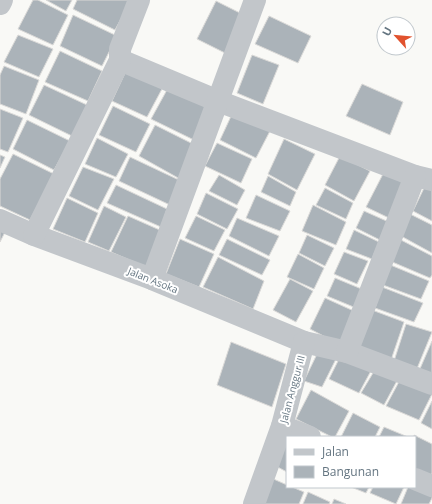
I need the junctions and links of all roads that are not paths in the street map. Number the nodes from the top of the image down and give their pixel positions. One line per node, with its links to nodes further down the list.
1 (2, 0): 4 (street)
2 (139, 0): 5 (street)
3 (256, 0): 6 (street)
4 (0, 4)
5 (120, 60): 6 (street); 9 (street)
6 (218, 100): 7 (street); 10 (street)
7 (424, 178): 12 (street)
8 (0, 220): 9 (street, Jalan Asoka)
9 (34, 235): 10 (street, Jalan Asoka)
10 (152, 279): 11 (street, Jalan Asoka)
11 (304, 342): 12 (street, Jalan Asoka); 14 (street, Jalan Anggur III)
12 (347, 352): 13 (street, Jalan Asoka)
13 (432, 384)
14 (282, 426): 15 (street); 18 (street, Jalan Anggur III)
15 (307, 436)
16 (416, 479): 17 (street)
17 (432, 486)
18 (254, 504)

